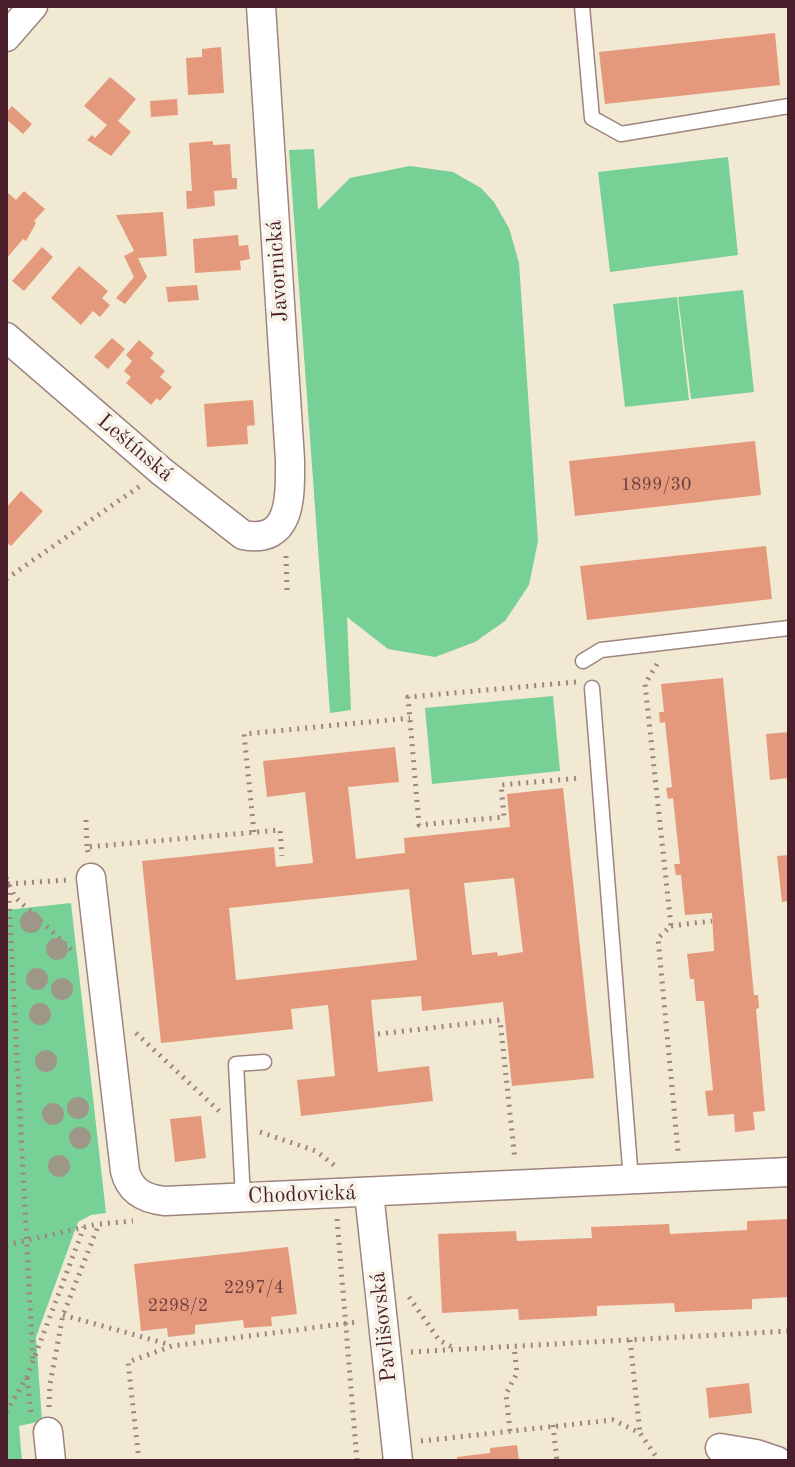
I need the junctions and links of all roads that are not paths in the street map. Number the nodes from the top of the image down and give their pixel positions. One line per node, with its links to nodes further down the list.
1 (33, 6): 4 (street)
2 (261, 6): 7 (street, Javornická)
3 (582, 6): 5 (lane)
4 (6, 37)
5 (789, 106)
6 (6, 337): 7 (street, Leštínská)
7 (273, 532)
8 (789, 628): 9 (lane)
9 (583, 661)
10 (592, 688): 14 (lane)
11 (91, 878): 16 (street, Chodovická)
12 (264, 1062): 16 (lane)
13 (789, 1172): 14 (street, Chodovická)
14 (631, 1180): 15 (street, Chodovická)
15 (369, 1193): 16 (street, Chodovická); 19 (street, Pavlišovská)
16 (243, 1198)
17 (40, 1423): 20 (street)
18 (720, 1448): 21 (street)
19 (397, 1453)
20 (51, 1461)
21 (777, 1461)

